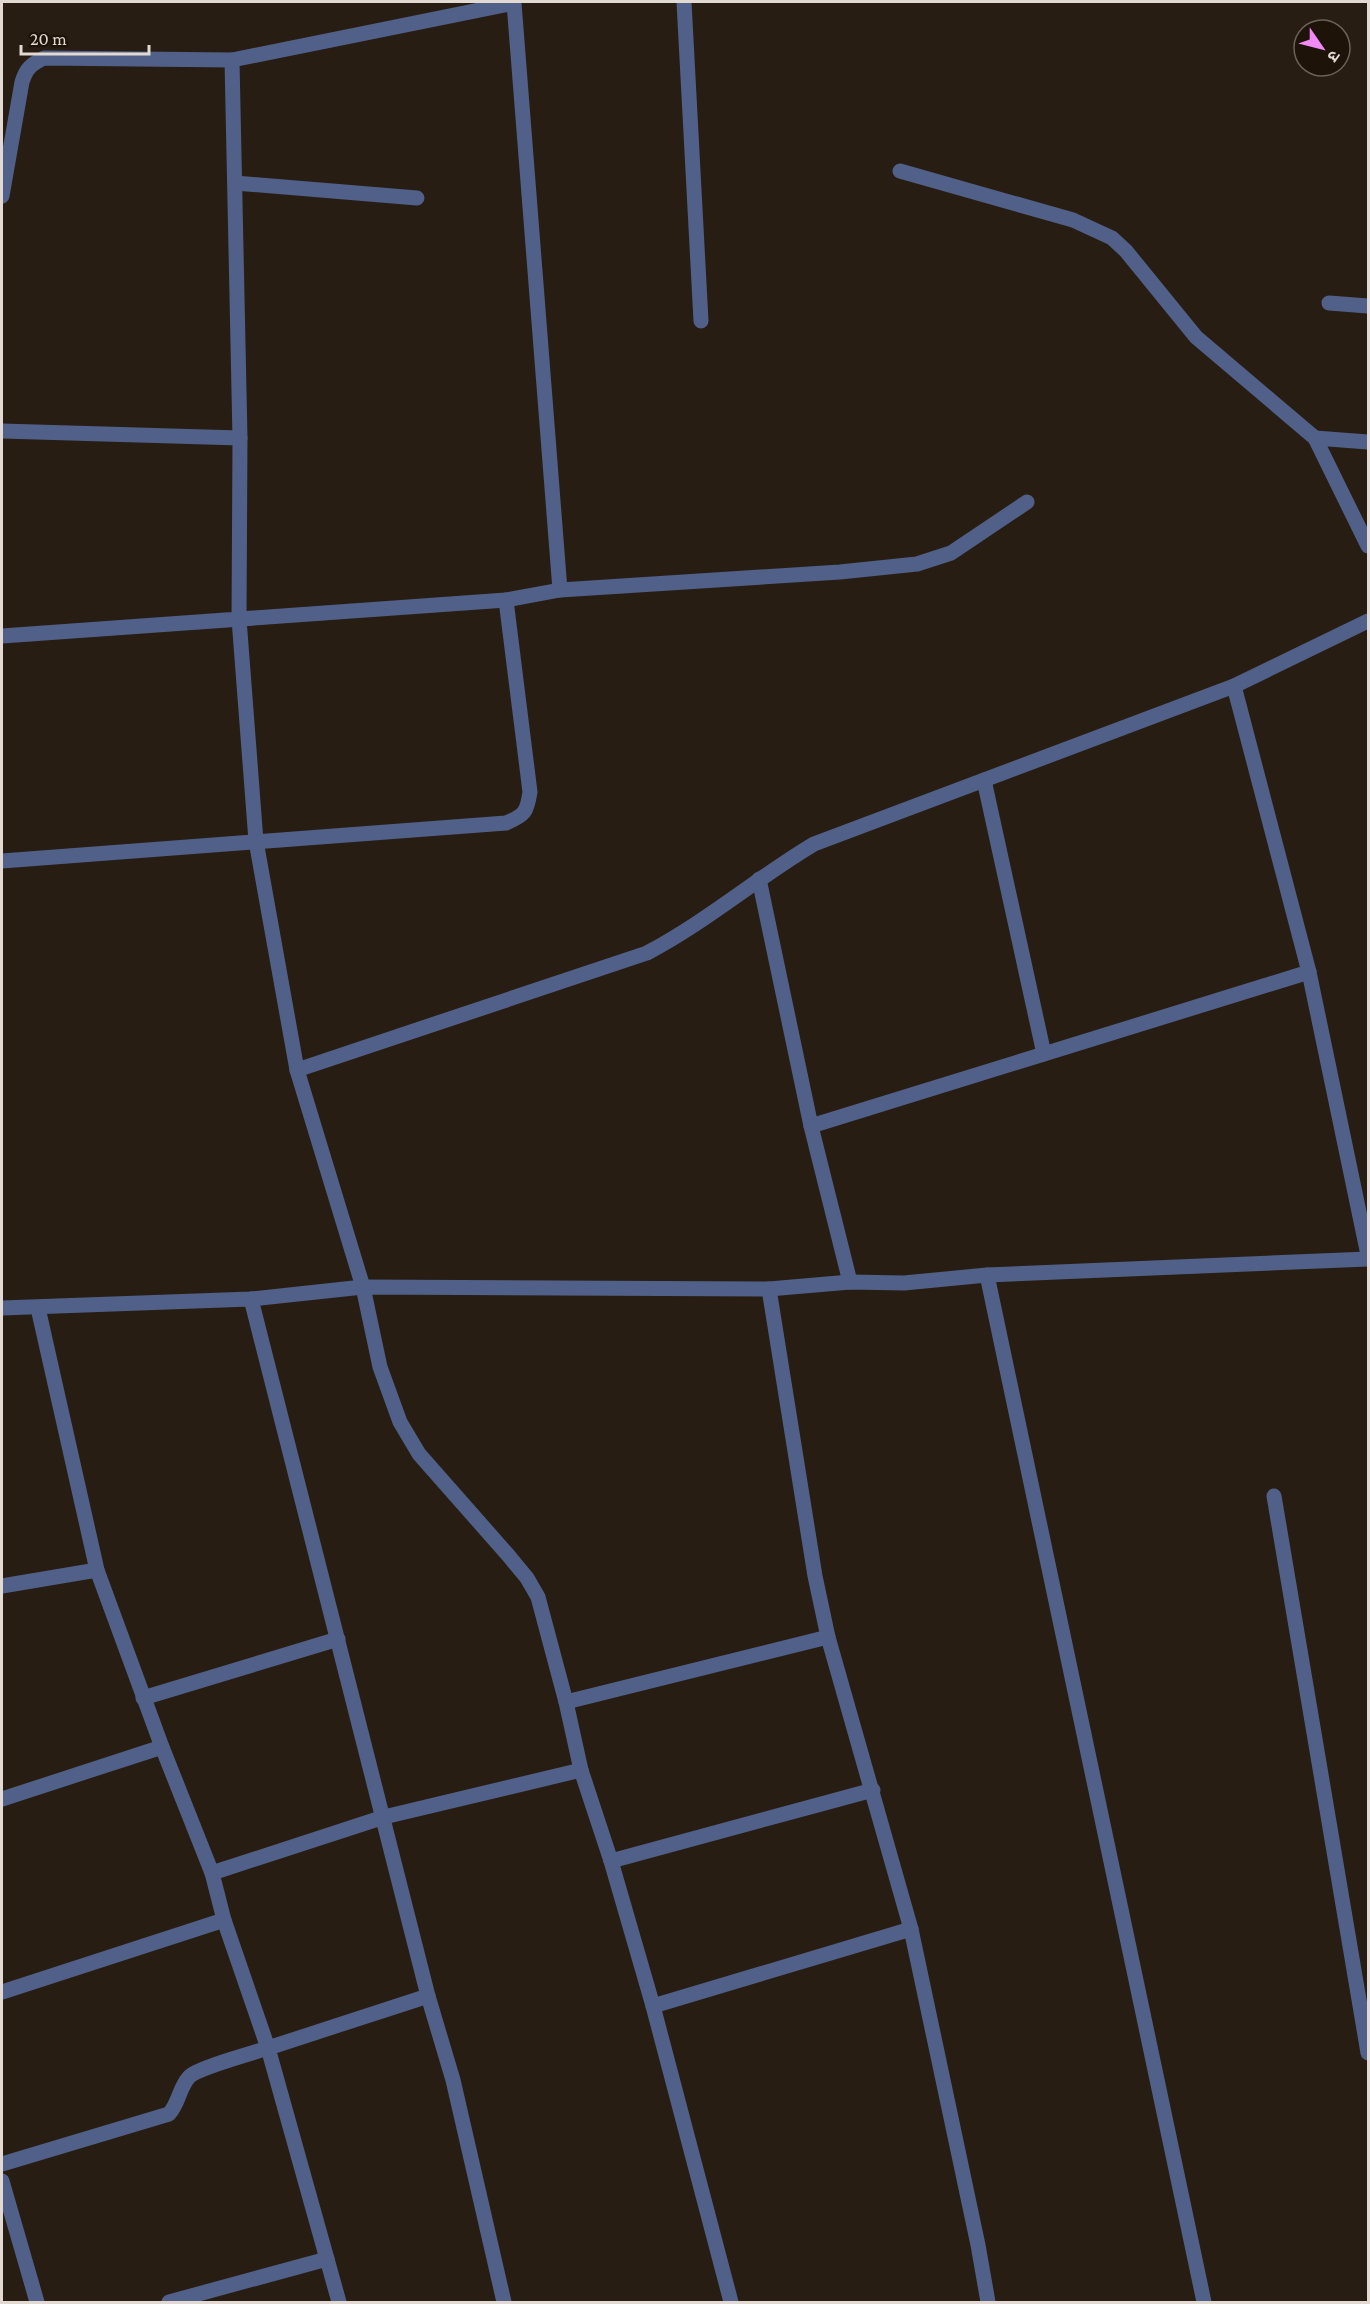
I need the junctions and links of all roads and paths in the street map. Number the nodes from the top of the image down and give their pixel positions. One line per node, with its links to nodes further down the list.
1 (519, 2): 3 (street); 17 (street)
2 (684, 2): 10 (street)
3 (232, 60): 5 (street); 6 (street)
4 (900, 171): 13 (street)
5 (235, 183): 7 (street); 12 (street)
6 (2, 196)
7 (417, 198)
8 (1329, 303): 9 (street)
9 (1368, 306)
10 (701, 321)
11 (2, 431): 12 (street)
12 (240, 438): 19 (street)
13 (1315, 438): 14 (street); 16 (street)
14 (1368, 442)
15 (1027, 502): 17 (street)
16 (1368, 546)
17 (560, 590): 18 (street)
18 (506, 600): 19 (street); 24 (street)
19 (239, 619): 21 (street); 24 (street)
20 (1368, 621): 22 (street)
21 (2, 636)
22 (1234, 686): 23 (street); 27 (street)
23 (984, 780): 26 (street); 28 (street)
24 (256, 841): 25 (street); 29 (street)
25 (2, 861)
26 (759, 879): 29 (street); 30 (street)
27 (1309, 972): 28 (street); 31 (street)
28 (1044, 1054): 30 (street)
29 (297, 1070): 34 (street)
30 (811, 1126): 33 (street)
31 (1368, 1257): 32 (street)
32 (987, 1275): 33 (street); 69 (street)
33 (850, 1282): 35 (street)
34 (363, 1287): 35 (street); 36 (street); 45 (street)
35 (769, 1289): 42 (street)
36 (251, 1299): 38 (street); 43 (street)
37 (2, 1308): 38 (street)
38 (38, 1308): 40 (street)
39 (1274, 1496): 59 (street)
40 (97, 1570): 41 (street); 44 (street)
41 (2, 1586)
42 (828, 1637): 45 (street); 48 (street)
43 (338, 1639): 44 (street); 50 (street)
44 (144, 1698): 46 (street)
45 (566, 1702): 47 (street)
46 (162, 1747): 49 (street); 52 (street)
47 (581, 1770): 50 (street); 51 (street)
48 (873, 1790): 51 (street); 54 (street)
49 (2, 1799)
50 (384, 1817): 52 (street); 56 (street)
51 (611, 1861): 57 (street)
52 (212, 1873): 53 (street)
53 (224, 1920): 55 (street); 58 (street)
54 (911, 1929): 57 (street); 68 (street)
55 (2, 1992)
56 (428, 1995): 58 (street); 66 (street)
57 (653, 2006): 67 (street)
58 (268, 2048): 60 (street); 62 (street)
59 (1368, 2053)
60 (2, 2164)
61 (2, 2181): 63 (street)
62 (327, 2259): 64 (street); 65 (street)
63 (37, 2302)
64 (169, 2302)
65 (339, 2302)
66 (504, 2302)
67 (731, 2302)
68 (988, 2302)
69 (1204, 2302)

